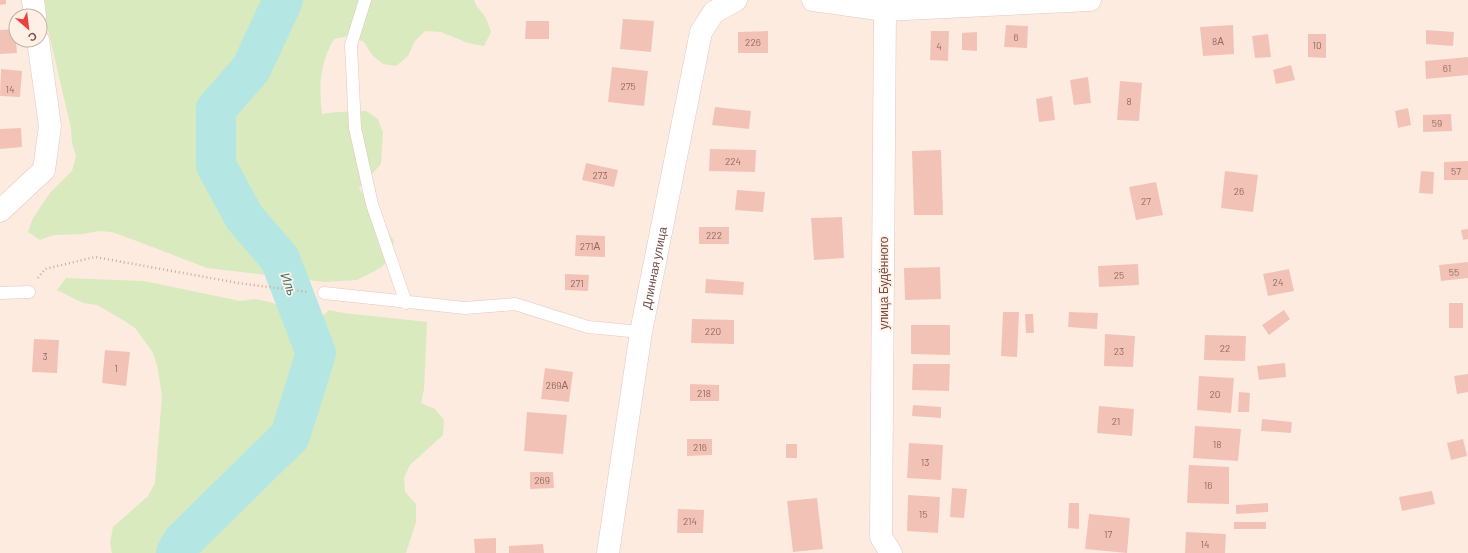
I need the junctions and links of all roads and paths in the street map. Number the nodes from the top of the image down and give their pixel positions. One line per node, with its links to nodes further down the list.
1 (365, 0): 11 (lane)
2 (736, 0): 12 (street, Длинная улица)
3 (813, 0): 5 (street)
4 (1090, 0): 5 (street)
5 (885, 10): 14 (street, улица Будённого)
6 (39, 48): 7 (street)
7 (0, 211)
8 (29, 292): 9 (lane); 10 (path)
9 (0, 293)
10 (324, 294): 11 (lane)
11 (406, 303): 12 (lane)
12 (641, 332): 13 (street, Длинная улица)
13 (608, 553)
14 (891, 553)

